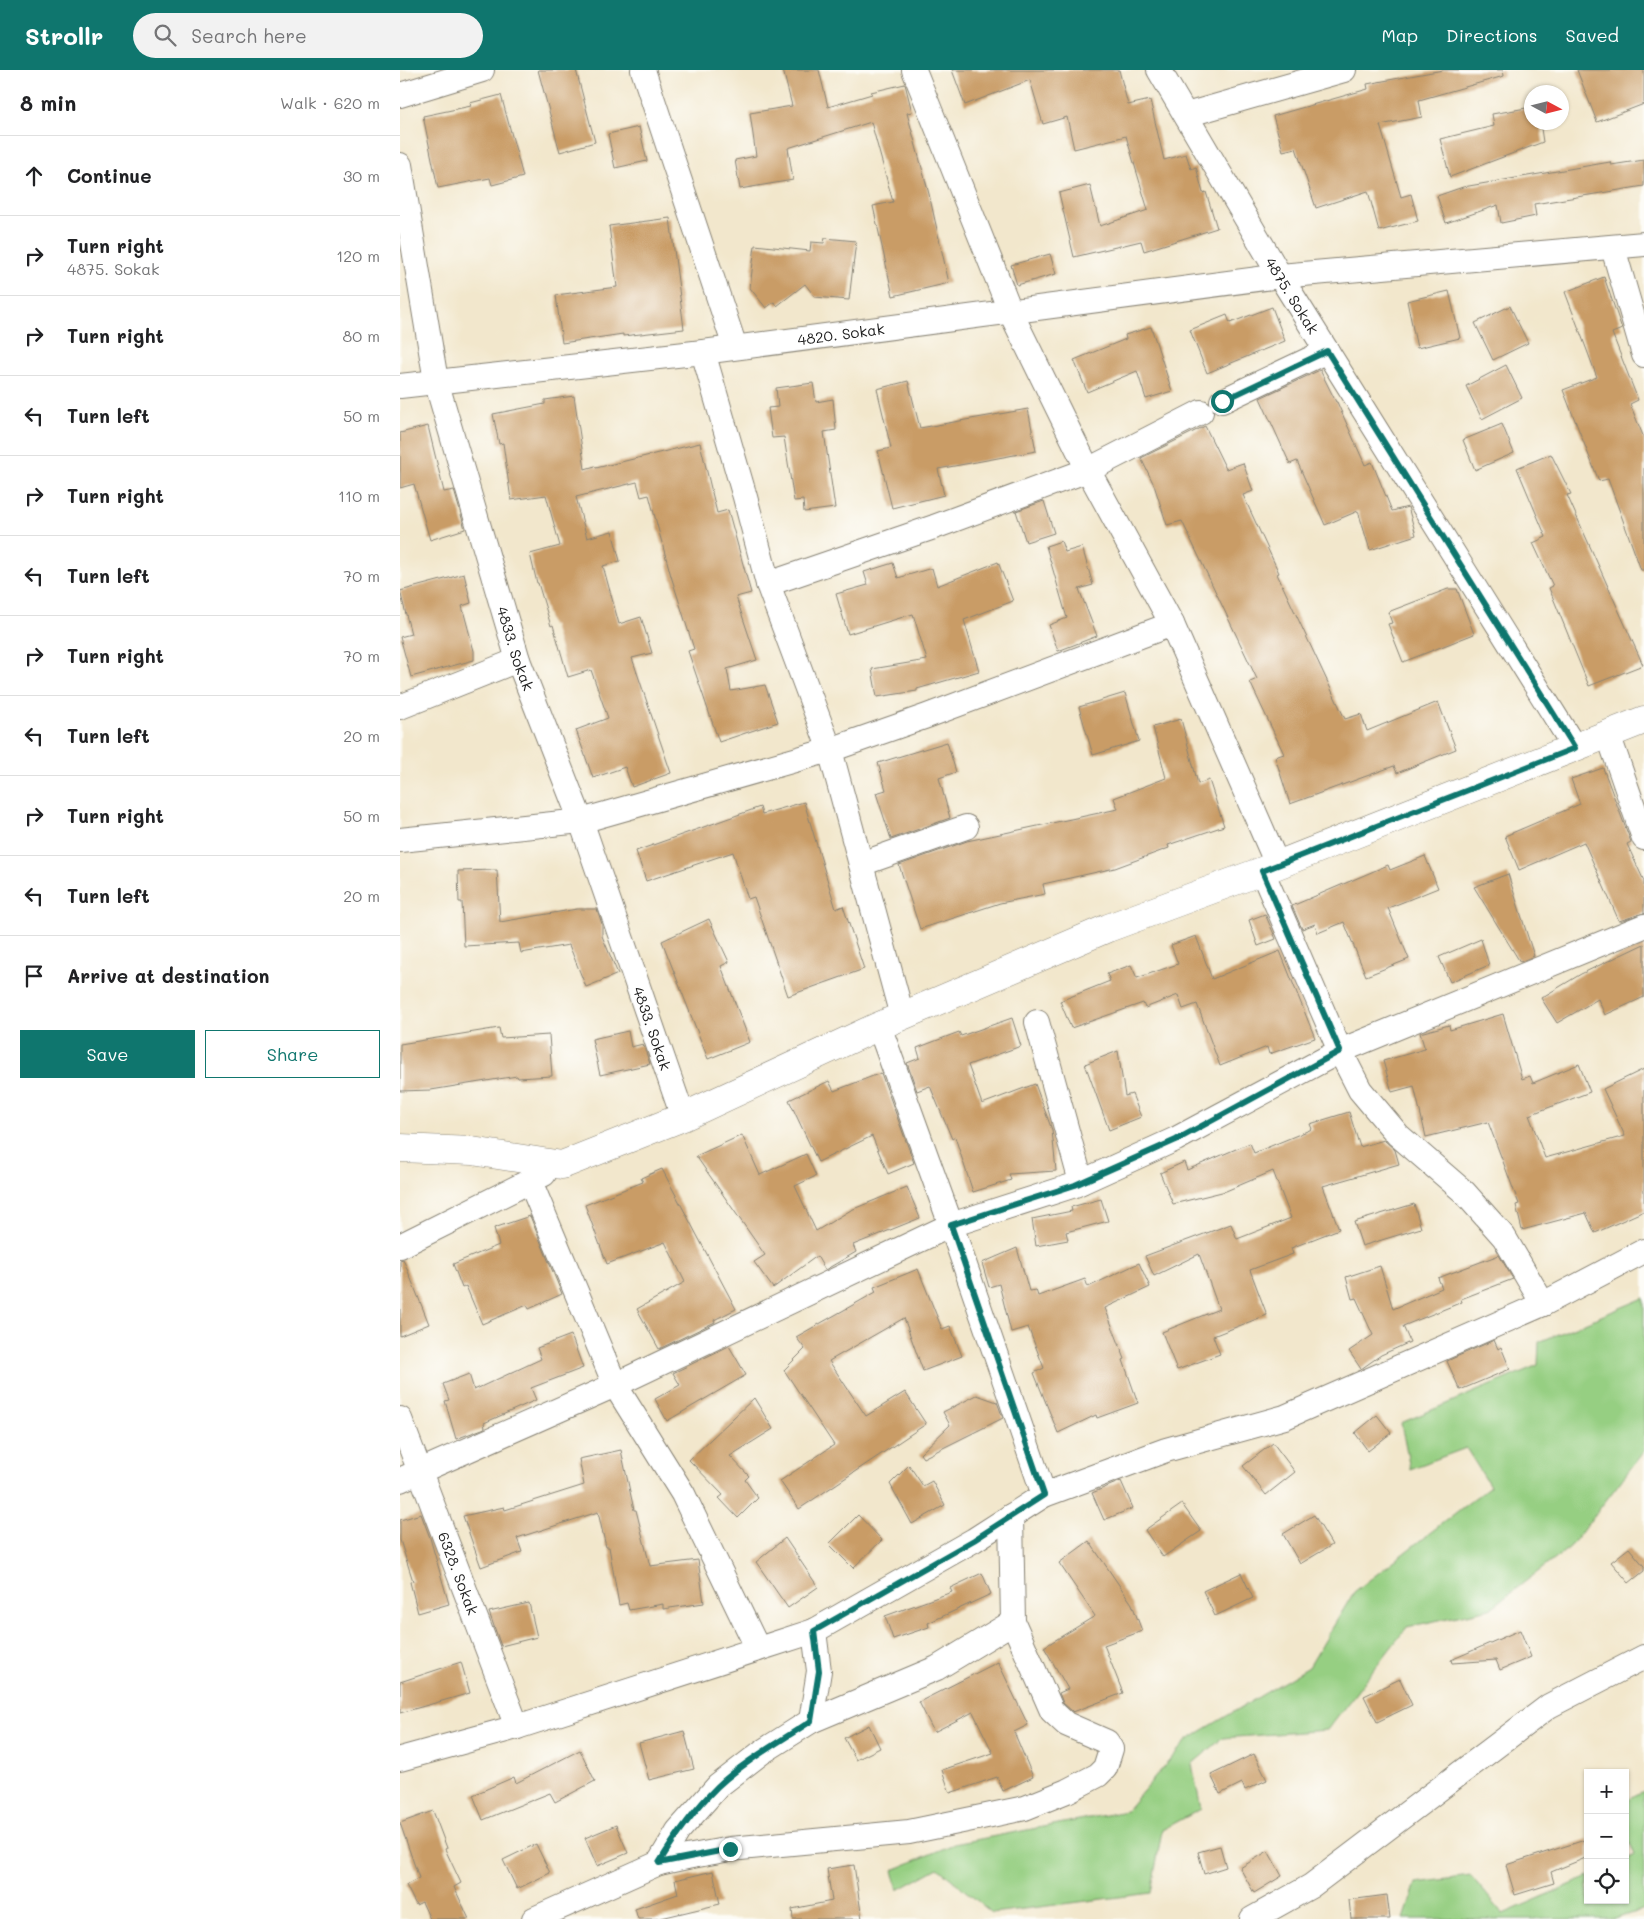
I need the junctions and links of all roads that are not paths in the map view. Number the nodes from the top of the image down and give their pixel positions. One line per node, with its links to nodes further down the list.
1 (643, 70): 13 (street)
2 (914, 70): 12 (street)
3 (1159, 70): 7 (street, 4875. Sokak)
4 (1344, 70): 7 (street)
5 (477, 71): 6 (street)
6 (400, 95)
7 (1186, 115): 11 (street, 4875. Sokak)
8 (400, 165): 17 (street, 4833. Sokak)
9 (1644, 244): 10 (street, 4820. Sokak)
10 (1613, 248): 11 (street, 4820. Sokak); 16 (street)
11 (1280, 276): 12 (street, 4820. Sokak); 14 (street, 4875. Sokak)
12 (1011, 313): 13 (street, 4820. Sokak); 21 (street)
13 (735, 347): 15 (street, 4820. Sokak)
14 (1327, 351): 19 (street); 28 (street, 4875. Sokak)
15 (703, 352): 17 (street, 4820. Sokak); 22 (street)
16 (1644, 355)
17 (436, 382): 18 (street, 4820. Sokak); 24 (street, 4833. Sokak)
18 (400, 386)
19 (1222, 401)
20 (1201, 412): 21 (street)
21 (1088, 470): 22 (street); 23 (street)
22 (768, 584): 29 (street)
23 (1172, 624): 29 (street); 35 (street)
24 (518, 660): 25 (street); 30 (street, 4833. Sokak)
25 (400, 707)
26 (1644, 720): 27 (street)
27 (1608, 734): 28 (street); 32 (street)
28 (1575, 748): 35 (street)
29 (830, 750): 30 (street); 34 (street)
30 (581, 821): 33 (street); 40 (street, 4833. Sokak)
31 (966, 827): 34 (street)
32 (1644, 838)
33 (400, 840)
34 (860, 864): 37 (street)
35 (1270, 868): 37 (street); 39 (street)
36 (1644, 926): 39 (street)
37 (890, 1021): 40 (street); 45 (street)
38 (1037, 1022): 44 (street)
39 (1340, 1051): 44 (street); 48 (street)
40 (682, 1117): 42 (street)
41 (400, 1148): 42 (street)
42 (562, 1165): 43 (street)
43 (530, 1182): 46 (street); 49 (street)
44 (1081, 1182): 45 (street)
45 (951, 1225): 49 (street); 52 (street)
46 (400, 1246)
47 (1644, 1250): 48 (street)
48 (1543, 1304): 52 (street)
49 (615, 1384): 51 (street); 56 (street)
50 (400, 1419): 51 (street, 6328. Sokak)
51 (410, 1476): 59 (street, 6328. Sokak)
52 (1044, 1495): 53 (street)
53 (1012, 1516): 54 (street); 55 (street)
54 (1013, 1622): 58 (street); 61 (street)
55 (814, 1631): 56 (street); 58 (street)
56 (758, 1649): 59 (street)
57 (1644, 1657): 63 (street)
58 (811, 1721): 61 (street)
59 (517, 1727): 60 (street)
60 (400, 1759)
61 (659, 1863): 62 (street)
62 (534, 1919)
63 (1252, 1919)

